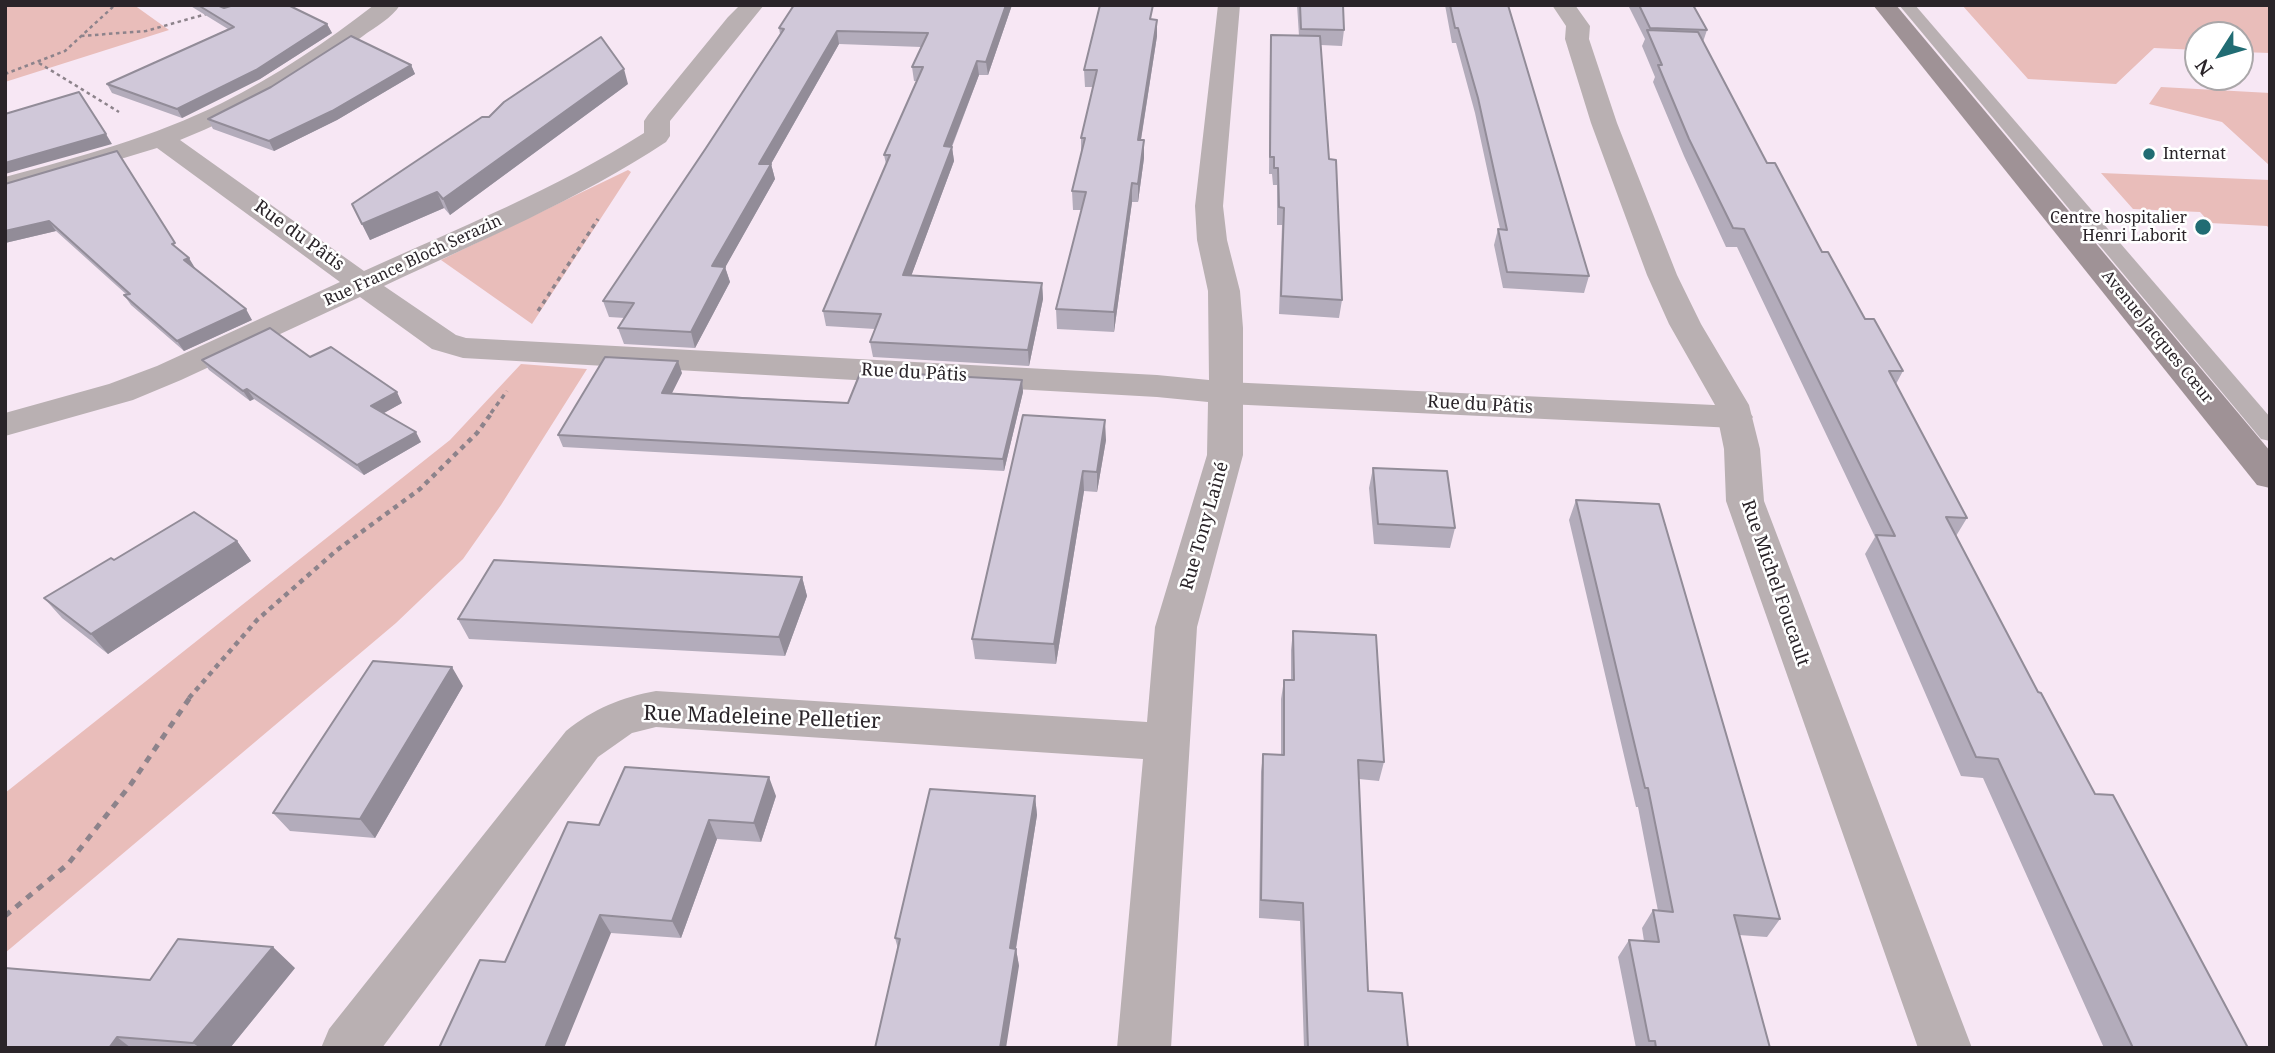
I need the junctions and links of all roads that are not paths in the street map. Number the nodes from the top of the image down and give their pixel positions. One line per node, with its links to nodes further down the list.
1 (389, 5): 7 (street)
2 (753, 5): 9 (street, Rue France Bloch Serazin)
3 (1229, 5): 10 (street, Rue Tony Lainé)
4 (1563, 5): 11 (street, Rue Michel Foucault)
5 (1884, 5): 14 (main road, Avenue Jacques Cœur)
6 (1907, 5): 13 (lane)
7 (159, 137): 8 (street); 9 (street, Rue du Pâtis)
8 (5, 186)
9 (364, 284): 10 (street, Rue du Pâtis); 12 (street, Rue France Bloch Serazin)
10 (1227, 393): 11 (street, Rue du Pâtis); 15 (street, Rue Tony Lainé)
11 (1735, 418): 18 (street, Rue Michel Foucault)
12 (5, 425)
13 (2270, 433)
14 (2270, 476)
15 (1166, 742): 16 (street, Rue Madeleine Pelletier); 17 (street, Rue Tony Lainé)
16 (348, 1048)
17 (1144, 1048)
18 (1945, 1048)

